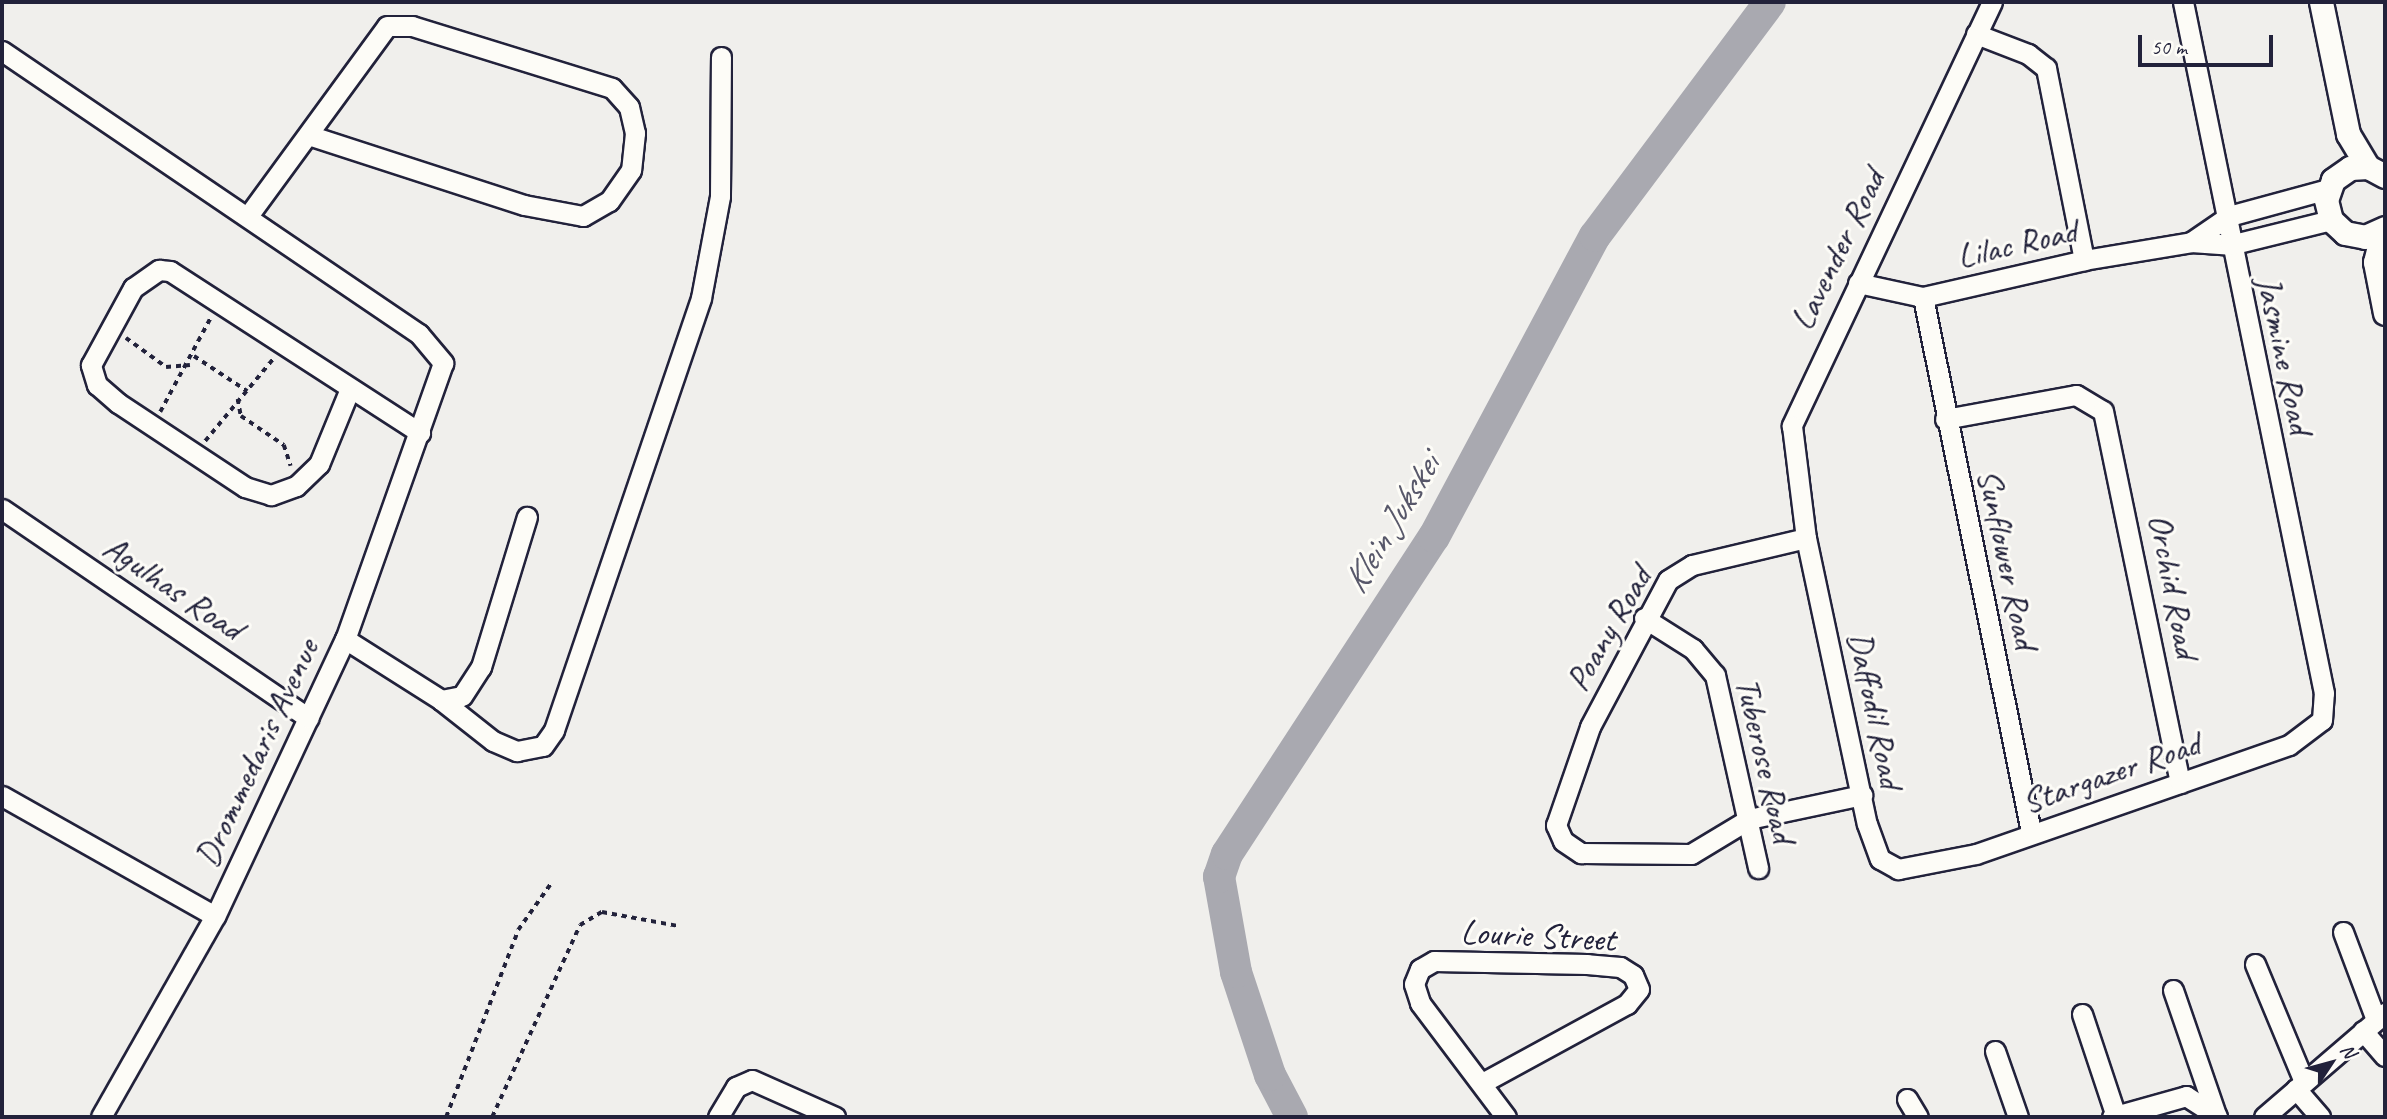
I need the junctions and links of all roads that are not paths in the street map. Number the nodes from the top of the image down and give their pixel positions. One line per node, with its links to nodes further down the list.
1 (1992, 2): 4 (street, Lavender Road)
2 (2183, 2): 12 (street, Jasmine Road)
3 (2321, 2): 7 (street)
4 (1976, 34): 18 (street); 20 (street, Lavender Road)
5 (2, 51): 11 (street, Drommedaris Avenue)
6 (721, 57): 31 (street)
7 (2348, 134): 9 (street); 10 (street)
8 (309, 135): 8 (street); 11 (street)
9 (2376, 171): 10 (street)
10 (2334, 181): 12 (street); 13 (street)
11 (248, 216): 25 (street, Drommedaris Avenue)
12 (2229, 216): 16 (street); 17 (street, Jasmine Road)
13 (2331, 220): 15 (street); 17 (street)
14 (2384, 229): 15 (street); 19 (street)
15 (2355, 237): 19 (street)
16 (2192, 242): 17 (street); 18 (street, Lilac Road)
17 (2230, 245): 33 (street, Jasmine Road)
18 (2084, 260): 21 (street, Lilac Road)
19 (2375, 262): 22 (street)
20 (1858, 283): 21 (street, Lilac Road); 28 (street, Lavender Road)
21 (1923, 297): 24 (street, Sunflower Road)
22 (2385, 313)
23 (349, 391): 23 (street); 25 (street)
24 (1945, 419): 34 (street, Orchid Road); 38 (street, Sunflower Road)
25 (420, 433): 30 (street, Drommedaris Avenue)
26 (2, 509): 32 (street, Agulhas Road)
27 (527, 517): 31 (street)
28 (1806, 538): 29 (street, Poany Road); 35 (street, Daffodil Road)
29 (1644, 618): 37 (street, Tuberose Road); 37 (street, Poany Road)
30 (345, 639): 31 (street); 32 (street, Drommedaris Avenue)
31 (441, 700)
32 (308, 718): 41 (street, Drommedaris Avenue)
33 (2322, 720): 34 (street, Stargazer Road)
34 (2180, 783): 38 (street, Stargazer Road)
35 (1862, 795): 37 (street); 40 (street, Daffodil Road)
36 (4, 804): 41 (street)
37 (1749, 819): 39 (street, Tuberose Road)
38 (2031, 832): 40 (street, Stargazer Road)
39 (1758, 868)
40 (1912, 869)
41 (215, 916): 53 (street, Drommedaris Avenue)
42 (2343, 932): 46 (street)
43 (2255, 964): 50 (street)
44 (2173, 990): 52 (street)
45 (2082, 1014): 59 (street)
46 (2375, 1021): 48 (street); 50 (street)
47 (1995, 1051): 58 (street)
48 (2385, 1056)
49 (1482, 1083): 49 (street, Lourie Street); 56 (street, Lourie Street)
50 (2300, 1086): 60 (street); 61 (street)
51 (1907, 1099): 57 (street)
52 (2217, 1116): 59 (street)
53 (101, 1117)
54 (718, 1117): 55 (street)
55 (835, 1117)
56 (1506, 1117)
57 (1918, 1117)
58 (2018, 1117)
59 (2114, 1117)
60 (2264, 1117)
61 (2320, 1117)

